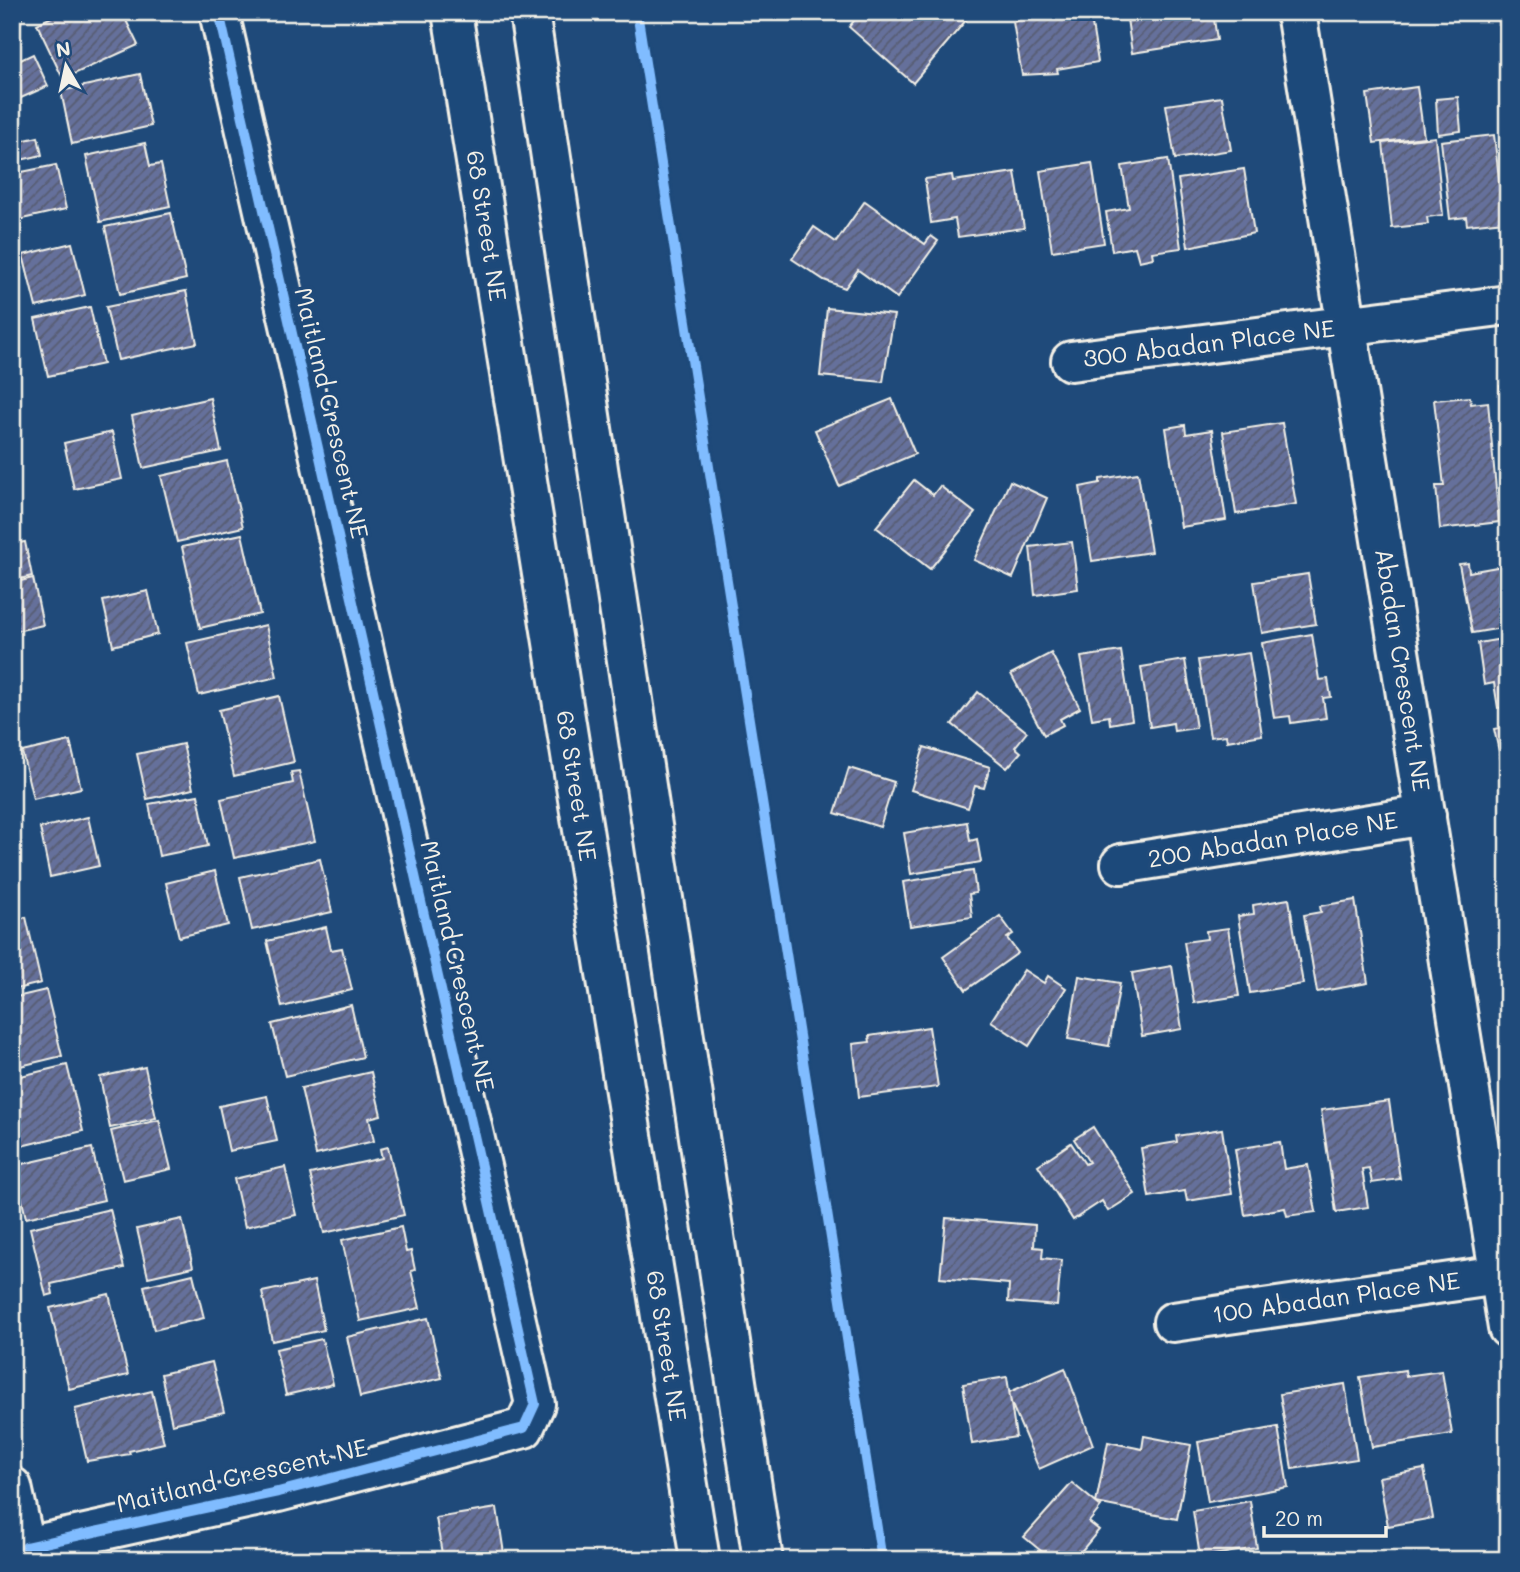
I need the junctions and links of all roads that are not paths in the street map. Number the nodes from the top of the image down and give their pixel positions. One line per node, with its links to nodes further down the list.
1 (219, 12): 14 (street, Maitland Crescent NE)
2 (452, 12): 15 (street, 68 Street NE)
3 (529, 12): 16 (street)
4 (1296, 12): 6 (street, Abadan Crescent NE)
5 (1508, 305): 6 (street, 300 Abadan Place NE)
6 (1347, 327): 7 (street, 300 Abadan Place NE); 8 (street, Abadan Crescent NE)
7 (1071, 361)
8 (1426, 816): 9 (street, 200 Abadan Place NE); 10 (street, Abadan Crescent NE)
9 (1121, 864)
10 (1499, 1275): 11 (street, 100 Abadan Place NE); 12 (street, Abadan Crescent NE)
11 (1173, 1322)
12 (1508, 1328)
13 (12, 1487): 14 (street)
14 (27, 1553)
15 (700, 1560)
16 (764, 1560)

